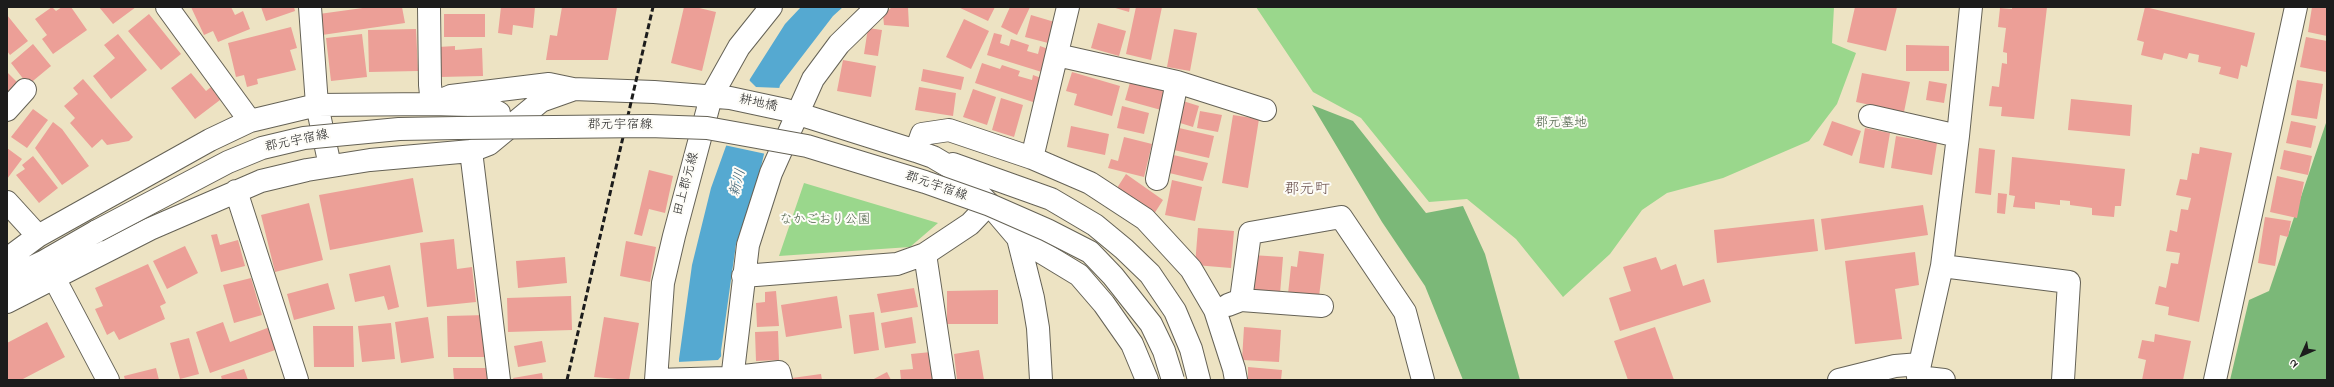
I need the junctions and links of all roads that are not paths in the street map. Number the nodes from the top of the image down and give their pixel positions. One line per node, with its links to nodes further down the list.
1 (167, 7): 20 (street)
2 (310, 7): 15 (street)
3 (429, 7): 14 (street)
4 (771, 7): 13 (street, 田上郡元線)
5 (877, 7): 18 (street)
6 (1068, 7): 9 (street)
7 (1971, 7): 22 (street)
8 (2296, 7): 60 (street)
9 (1057, 55): 10 (street); 25 (street)
10 (1177, 82): 17 (street); 27 (street)
11 (574, 89): 13 (street, 耕地橋); 14 (street); 21 (street)
12 (24, 90): 16 (street)
13 (720, 97): 18 (street, 耕地橋); 48 (street, 田上郡元線)
14 (432, 104): 15 (street); 21 (street)
15 (317, 105): 20 (street); 26 (street)
16 (7, 110)
17 (1265, 110)
18 (791, 112): 24 (street, 耕地橋); 37 (street)
19 (1870, 116): 22 (street)
20 (250, 121): 31 (street)
21 (500, 134): 23 (street)
22 (1958, 136): 35 (street)
23 (471, 151): 26 (street); 47 (street)
24 (924, 154): 25 (street); 30 (street); 54 (street)
25 (1032, 158): 42 (street)
26 (330, 166): 28 (street)
27 (1157, 179)
28 (236, 191): 36 (street); 46 (street)
29 (7, 202): 31 (street)
30 (990, 204): 32 (street); 33 (street)
31 (38, 236): 34 (street)
32 (1018, 238): 51 (street); 52 (street)
33 (925, 254): 37 (street); 50 (street)
34 (7, 259)
35 (1942, 266): 43 (street); 59 (street)
36 (53, 276): 40 (street); 45 (street)
37 (743, 276): 44 (street)
38 (7, 279): 53 (street, 郡元宇宿線, bridge)
39 (1241, 300): 41 (street); 42 (street); 56 (street)
40 (7, 302)
41 (1322, 306)
42 (1215, 310): 55 (street)
43 (1919, 374): 57 (street); 58 (street)
44 (730, 378): 48 (street); 49 (street)
45 (108, 380)
46 (297, 380)
47 (499, 380)
48 (656, 380)
49 (780, 380)
50 (944, 380)
51 (1041, 380)
52 (1147, 380)
53 (1173, 380)
54 (1199, 380)
55 (1236, 380)
56 (1423, 380)
57 (1839, 380)
58 (1944, 380)
59 (2063, 380)
60 (2216, 380)

